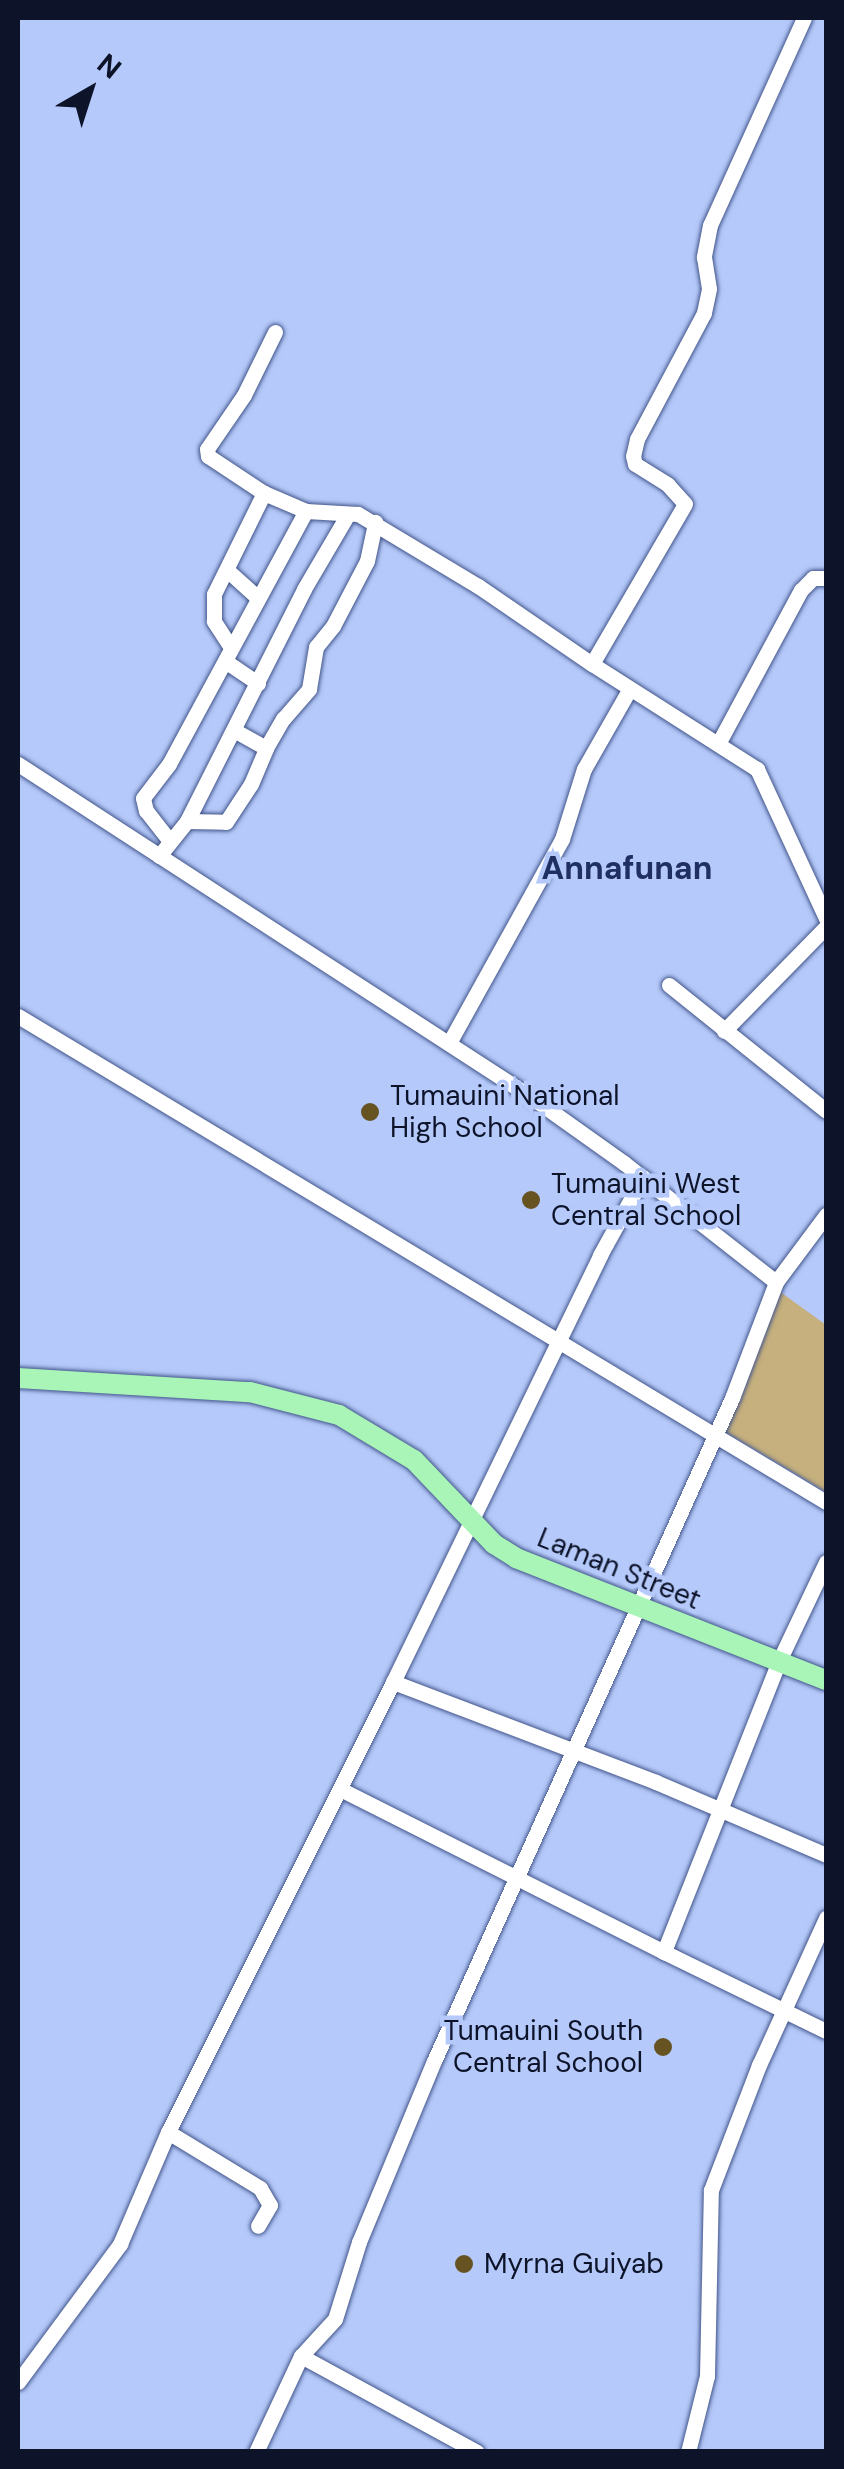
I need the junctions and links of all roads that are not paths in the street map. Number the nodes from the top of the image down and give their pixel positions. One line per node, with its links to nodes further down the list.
1 (804, 18): 11 (street)
2 (275, 332): 3 (street)
3 (264, 493): 4 (street); 7 (street)
4 (306, 511): 5 (street); 9 (street)
5 (348, 514): 6 (street); 12 (street)
6 (374, 522): 11 (street); 16 (street)
7 (227, 570): 9 (street); 10 (street)
8 (826, 578): 15 (street)
9 (258, 598): 10 (street)
10 (228, 654): 12 (street); 19 (street)
11 (592, 664): 13 (street)
12 (258, 682): 14 (street)
13 (629, 690): 15 (street); 26 (street)
14 (234, 730): 16 (street); 18 (street)
15 (718, 744): 21 (street)
16 (266, 748): 18 (street)
17 (18, 764): 20 (street)
18 (187, 820): 19 (street)
19 (169, 840): 20 (street)
20 (160, 856): 26 (street)
21 (826, 918)
22 (826, 927): 25 (street)
23 (669, 985): 25 (street)
24 (18, 1016): 31 (street)
25 (724, 1031): 27 (street)
26 (449, 1043): 28 (street)
27 (826, 1111)
28 (642, 1177): 30 (street); 31 (street)
29 (826, 1214): 30 (street)
30 (776, 1282): 33 (street)
31 (558, 1340): 33 (street); 35 (street)
32 (18, 1378): 35 (main road, Laman Street)
33 (714, 1437): 34 (street); 37 (street)
34 (826, 1502)
35 (473, 1521): 37 (main road, Laman Street); 40 (street)
36 (826, 1562): 38 (street)
37 (636, 1608): 38 (main road, Laman Street); 41 (street)
38 (779, 1662): 39 (main road, Laman Street); 43 (street)
39 (826, 1680)
40 (393, 1682): 41 (street); 42 (street)
41 (574, 1750): 43 (street); 45 (street)
42 (340, 1788): 45 (street); 50 (street)
43 (721, 1811): 44 (street); 47 (street)
44 (826, 1855)
45 (514, 1878): 47 (street); 52 (street)
46 (826, 1918): 48 (street)
47 (664, 1952): 48 (street)
48 (784, 2008): 49 (street); 56 (street)
49 (826, 2031)
50 (168, 2132): 51 (street); 53 (street)
51 (258, 2226)
52 (301, 2356): 54 (street); 55 (street)
53 (18, 2382)
54 (256, 2452)
55 (478, 2452)
56 (688, 2452)

